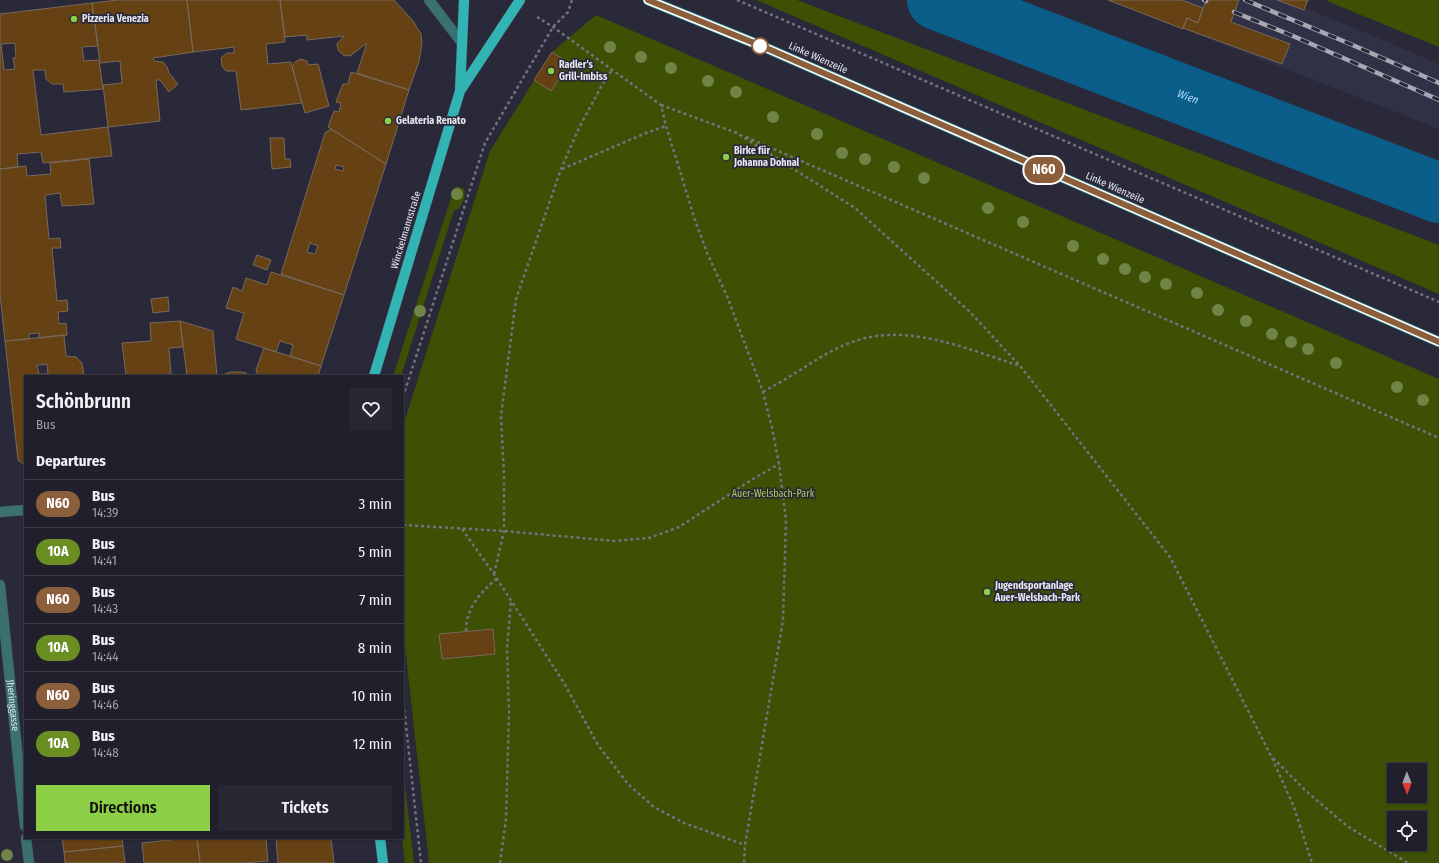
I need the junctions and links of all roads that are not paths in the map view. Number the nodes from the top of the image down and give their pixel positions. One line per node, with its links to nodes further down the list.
1 (428, 0): 5 (street)
2 (464, 0): 5 (main road, Winckelmannstraße)
3 (520, 0): 6 (main road, Winckelmannstraße)
4 (648, 0): 7 (main road, Linke Wienzeile)
5 (462, 43): 6 (main road, Winckelmannstraße)
6 (460, 91): 8 (main road, Winckelmannstraße)
7 (1439, 342)
8 (374, 375)
9 (24, 510): 10 (street)
10 (0, 512)
11 (0, 585): 12 (street, Jheringgasse)
12 (24, 816)
13 (26, 839): 15 (street)
14 (380, 839): 16 (main road)
15 (29, 863)
16 (383, 863)

